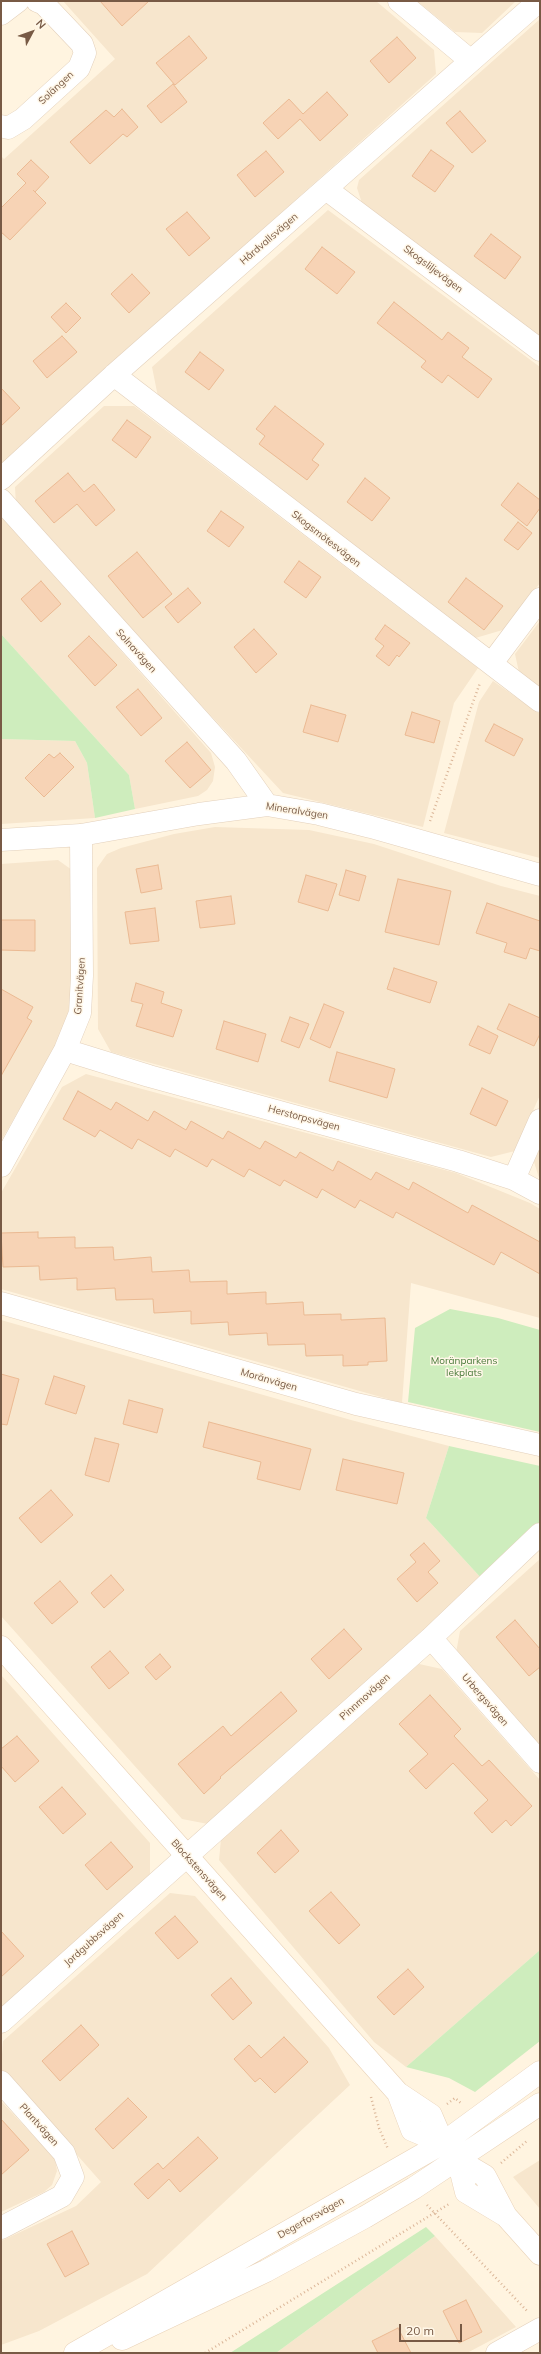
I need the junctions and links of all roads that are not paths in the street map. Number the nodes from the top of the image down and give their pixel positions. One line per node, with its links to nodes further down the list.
1 (18, 1): 5 (street)
2 (37, 1): 7 (street, Solängen)
3 (399, 1): 6 (street)
4 (538, 1): 6 (street, Hårdvallsvägen)
5 (1, 14)
6 (471, 61): 8 (street, Hårdvallsvägen)
7 (1, 126)
8 (326, 189): 9 (street, Skogsliljevägen); 10 (street, Hårdvallsvägen)
9 (540, 350)
10 (114, 375): 11 (street, Hårdvallsvägen); 14 (street, Skogsmötesvägen)
11 (1, 479)
12 (1, 500): 16 (street, Solnavägen)
13 (540, 599): 14 (street)
14 (492, 663): 15 (street, Skogsmötesvägen)
15 (540, 701)
16 (267, 805): 17 (street, Mineralvägen); 19 (street, Mineralvägen)
17 (81, 835): 18 (street, Mineralvägen); 20 (street, Granitvägen)
18 (1, 840)
19 (540, 875)
20 (65, 1050): 22 (street, Granitvägen); 23 (street, Herstorpsvägen)
21 (540, 1120): 23 (street)
22 (1, 1166)
23 (514, 1179): 24 (street, Herstorpsvägen)
24 (540, 1193)
25 (1, 1303): 26 (street, Moränvägen)
26 (540, 1445)
27 (540, 1534): 28 (street, Pinnmovägen)
28 (431, 1638): 30 (street, Urbergsvägen); 31 (street, Pinnmovägen)
29 (1, 1647): 31 (street, Blockstensvägen)
30 (540, 1762)
31 (188, 1857): 32 (street, Jordgubbsvägen); 36 (street, Blockstensvägen)
32 (1, 2022)
33 (540, 2072): 36 (street, Degerforsvägen)
34 (1, 2082): 38 (street, Plantvägen)
35 (540, 2104): 37 (street)
36 (443, 2143): 37 (street, Blockstensvägen); 41 (street, Degerforsvägen)
37 (458, 2160): 39 (street, Blockstensvägen); 42 (street)
38 (1, 2228)
39 (540, 2254)
40 (534, 2321): 43 (street)
41 (75, 2353)
42 (90, 2353)
43 (497, 2353)

